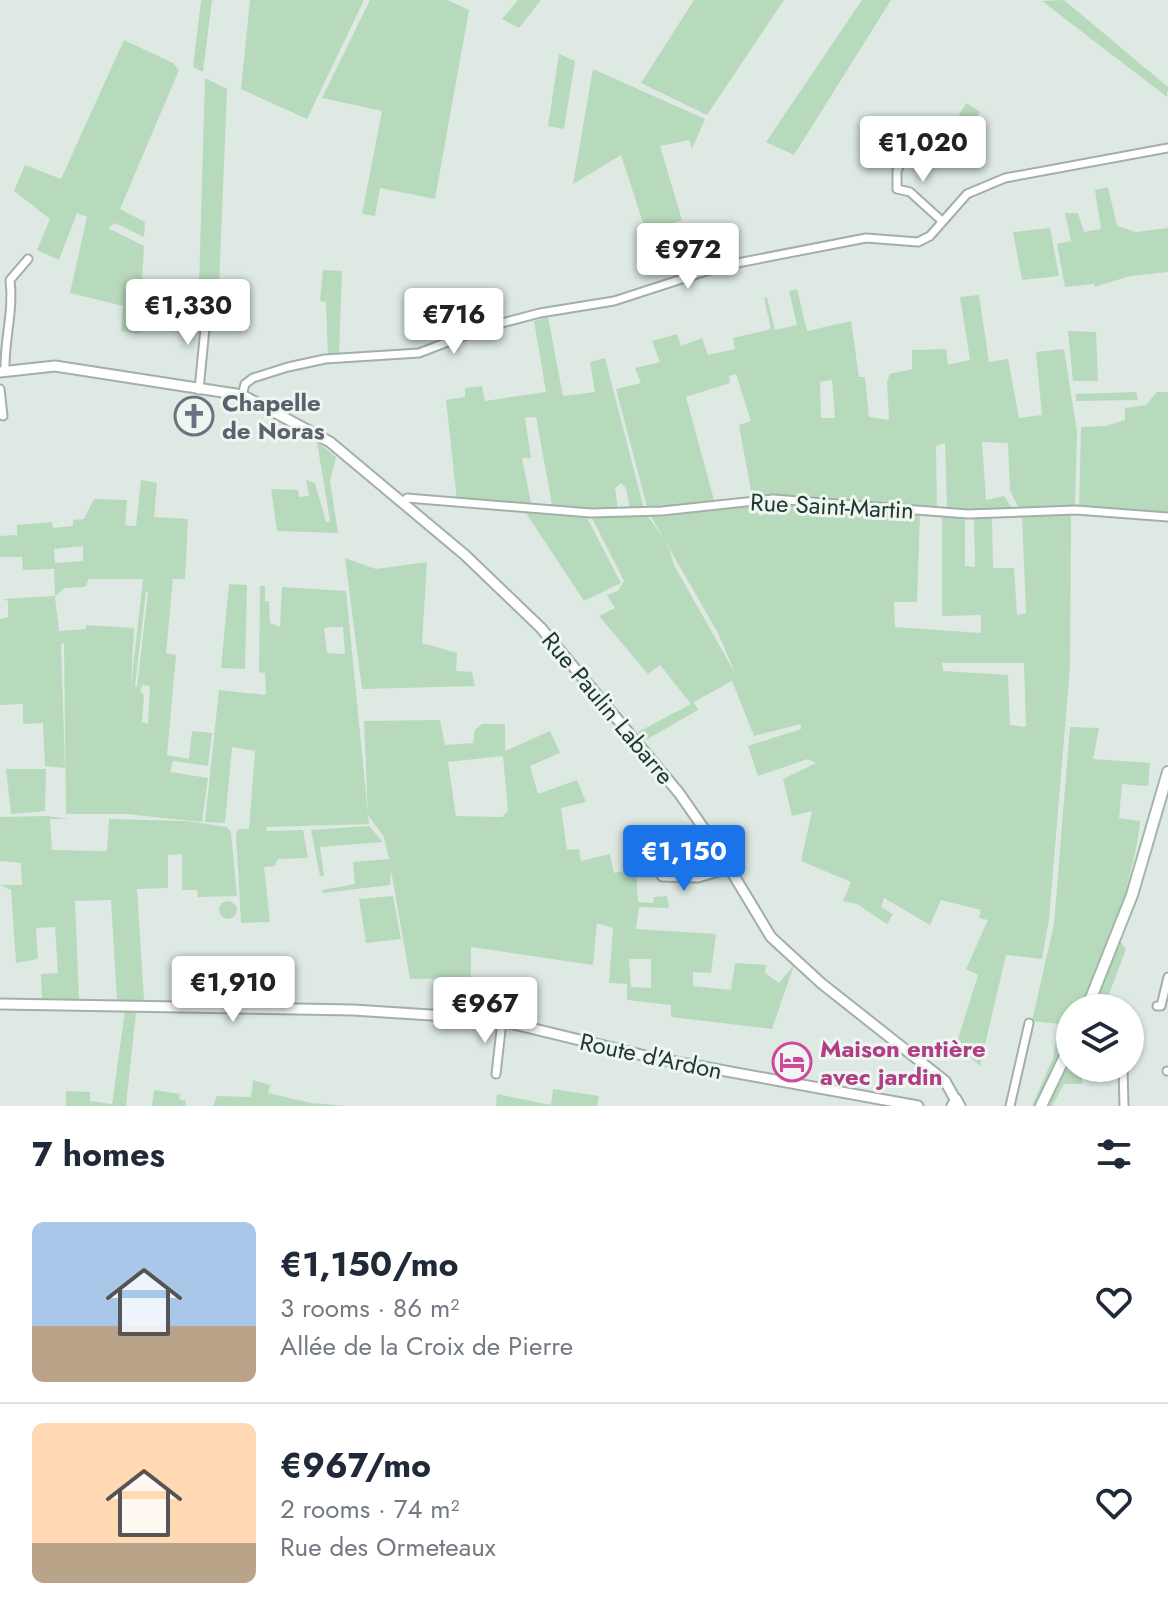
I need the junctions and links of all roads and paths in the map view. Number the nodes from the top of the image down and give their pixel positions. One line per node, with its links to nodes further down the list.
1 (908, 147): 3 (street)
2 (1168, 148): 3 (street)
3 (942, 221): 9 (street)
4 (28, 259): 6 (street)
5 (210, 326): 8 (street)
6 (2, 372): 8 (street, Rue Paulin Labarre)
7 (0, 389): 10 (street)
8 (199, 390): 9 (street, Rue Paulin Labarre)
9 (242, 395): 11 (street, Rue Paulin Labarre)
10 (3, 416)
11 (403, 502): 12 (street, Rue Saint-Martin); 15 (street, Rue Paulin Labarre)
12 (1168, 517)
13 (1168, 772): 17 (main road)
14 (657, 866): 15 (street)
15 (730, 869): 25 (street, Rue Paulin Labarre)
16 (1168, 977): 19 (street)
17 (1093, 994)
18 (0, 1004): 20 (street, Route d'Ardon)
19 (1157, 1006)
20 (502, 1021): 22 (street); 26 (street, Route d'Ardon)
21 (1029, 1023): 27 (street)
22 (496, 1074)
23 (1056, 1075): 28 (main road)
24 (1123, 1082): 29 (street)
25 (958, 1104)
26 (918, 1106)
27 (1010, 1106)
28 (1041, 1106)
29 (1124, 1106)

